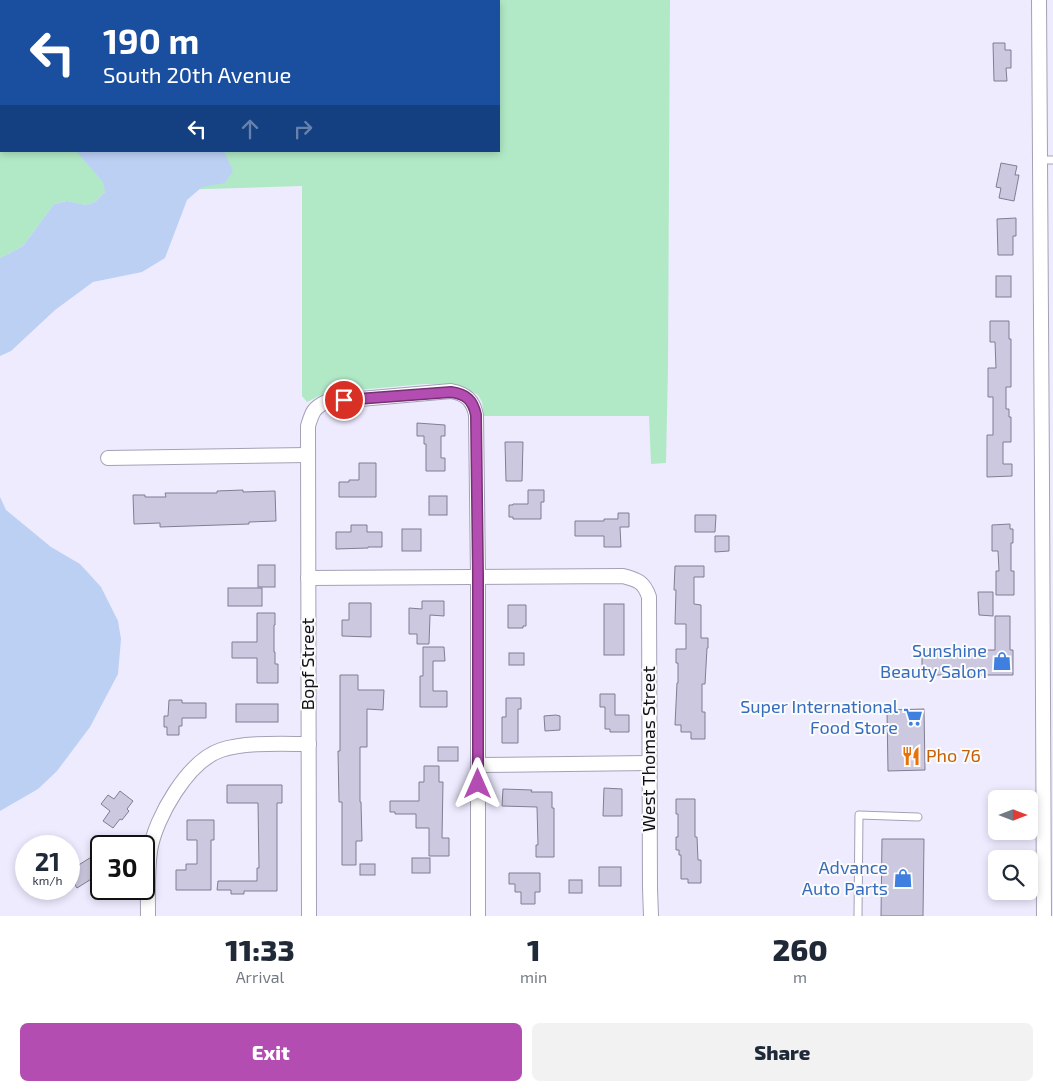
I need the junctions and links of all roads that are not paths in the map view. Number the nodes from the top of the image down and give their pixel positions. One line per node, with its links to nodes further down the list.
1 (1040, 0): 2 (street)
2 (1047, 78): 3 (street)
3 (1047, 160): 4 (street)
4 (1048, 262): 7 (street)
5 (308, 455): 6 (street); 8 (street, Bopf Street); 9 (street, Bopf Street)
6 (108, 458)
7 (1048, 459): 10 (street)
8 (478, 576): 9 (street); 12 (street, West Thomas Street); 13 (street)
9 (308, 578): 11 (street, Bopf Street)
10 (1048, 643): 14 (street)
11 (309, 744): 16 (street); 17 (street, Bopf Street)
12 (649, 763): 13 (street); 19 (street, West Thomas Street)
13 (478, 765): 18 (street)
14 (1049, 806): 21 (street)
15 (918, 817): 20 (lane)
16 (148, 916)
17 (309, 916)
18 (478, 916)
19 (651, 916)
20 (858, 916)
21 (1044, 916)

